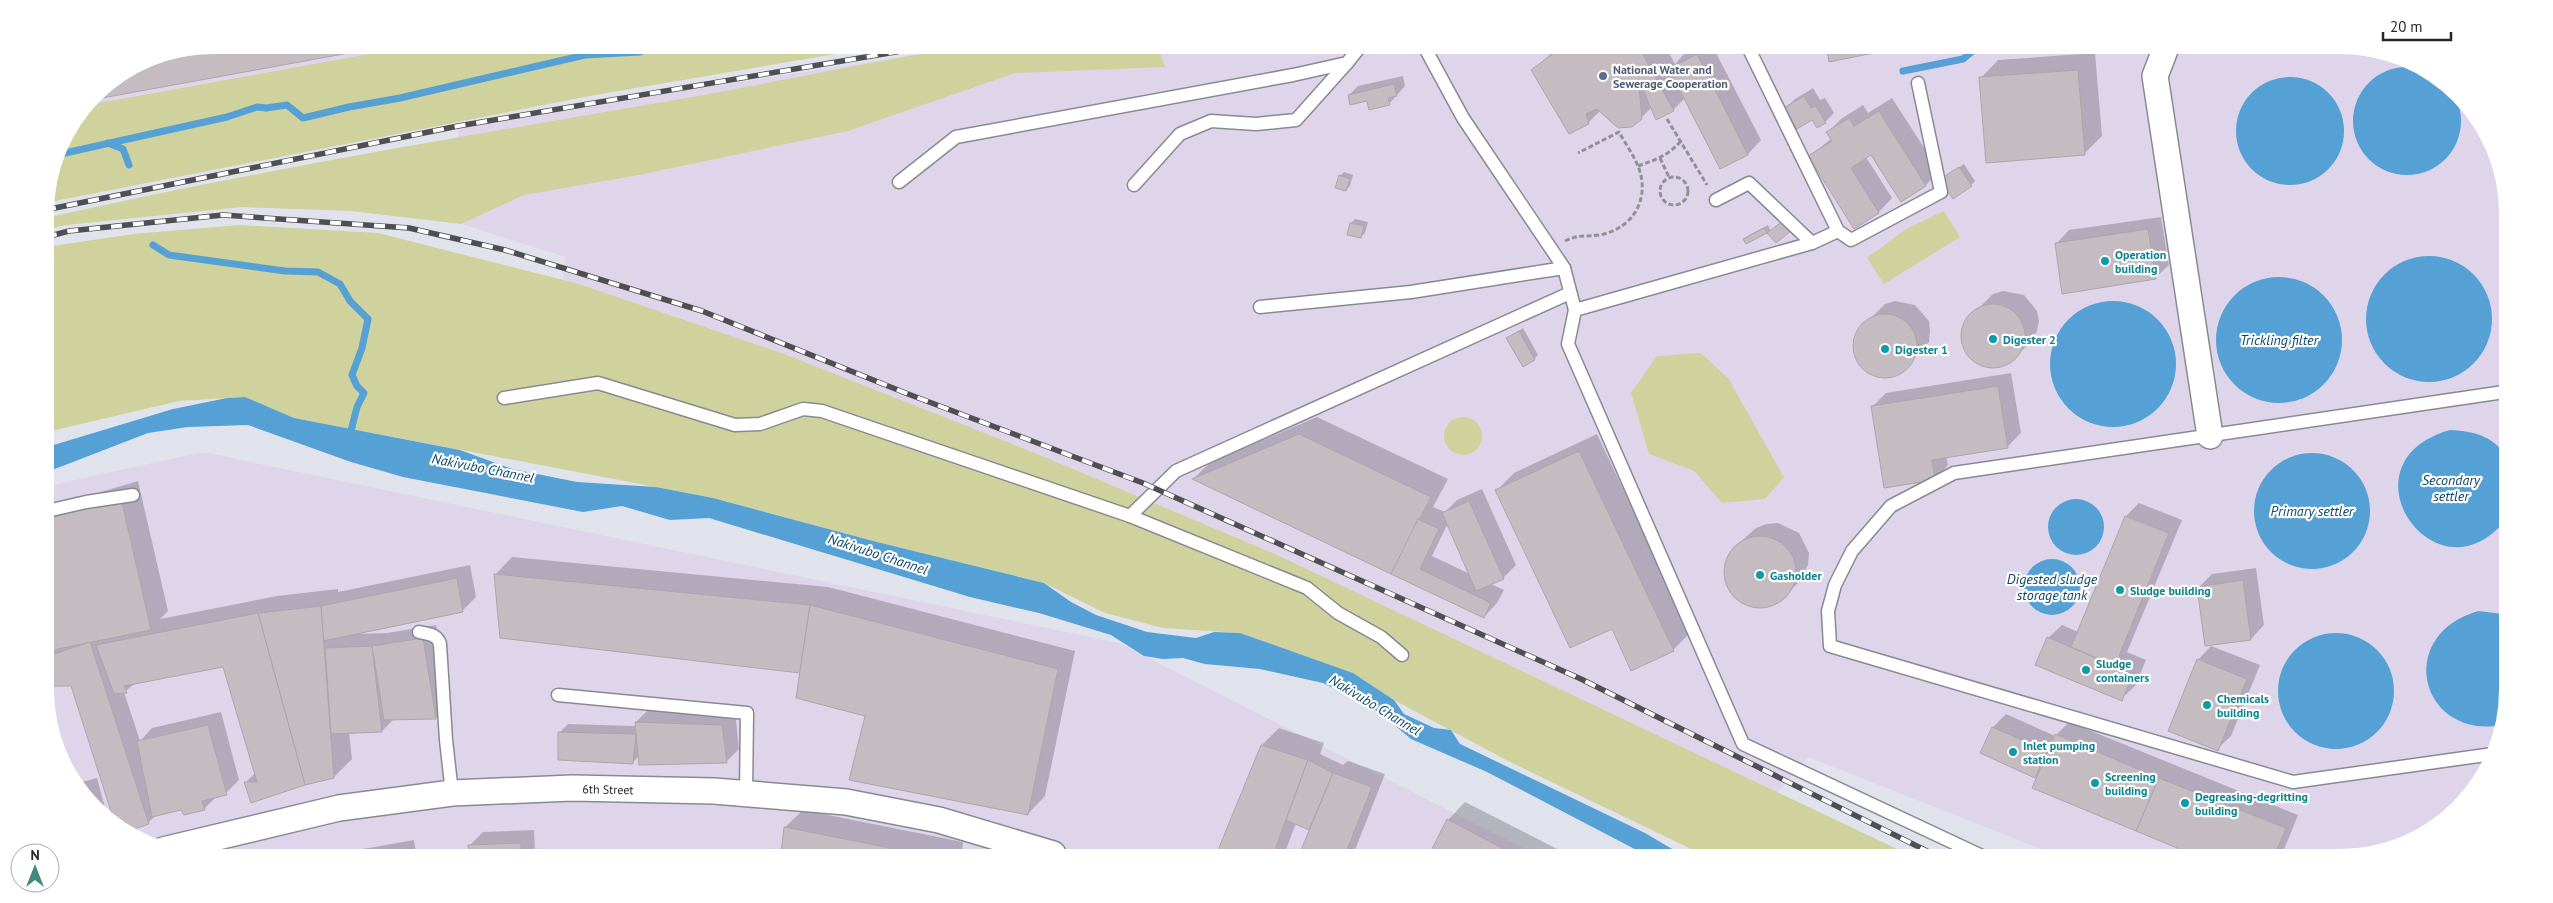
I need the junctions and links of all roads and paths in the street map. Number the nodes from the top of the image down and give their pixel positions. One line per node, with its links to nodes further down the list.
1 (1354, 54): 5 (lane)
2 (1428, 54): 18 (lane)
3 (1751, 54): 16 (lane)
4 (2163, 54): 25 (street)
5 (1346, 63): 13 (lane); 14 (lane)
6 (1918, 83): 16 (lane)
7 (1667, 119): 8 (path)
8 (1680, 141): 10 (path); 15 (path)
9 (1578, 153): 11 (path)
10 (1660, 158): 11 (path); 12 (path)
11 (1638, 166): 18 (path)
12 (1669, 177): 12 (path)
13 (899, 182)
14 (1134, 185)
15 (1716, 200): 17 (lane)
16 (1838, 231): 17 (lane)
17 (1812, 243): 22 (lane)
18 (1551, 249): 19 (lane)
19 (1564, 268): 20 (lane); 21 (lane)
20 (1570, 293): 22 (lane); 28 (lane)
21 (1260, 307)
22 (1574, 310): 37 (lane)
23 (2499, 393): 25 (lane)
24 (504, 398): 28 (lane)
25 (2210, 436): 32 (lane)
26 (133, 495): 27 (lane)
27 (54, 509)
28 (1130, 516): 30 (lane)
29 (420, 632): 33 (lane)
30 (1402, 656)
31 (558, 695): 34 (lane)
32 (2485, 755)
33 (452, 793): 34 (street, 6th Street); 35 (street, 6th Street)
34 (746, 794): 36 (street, 6th Street)
35 (181, 846)
36 (1036, 849)
37 (1967, 849)

